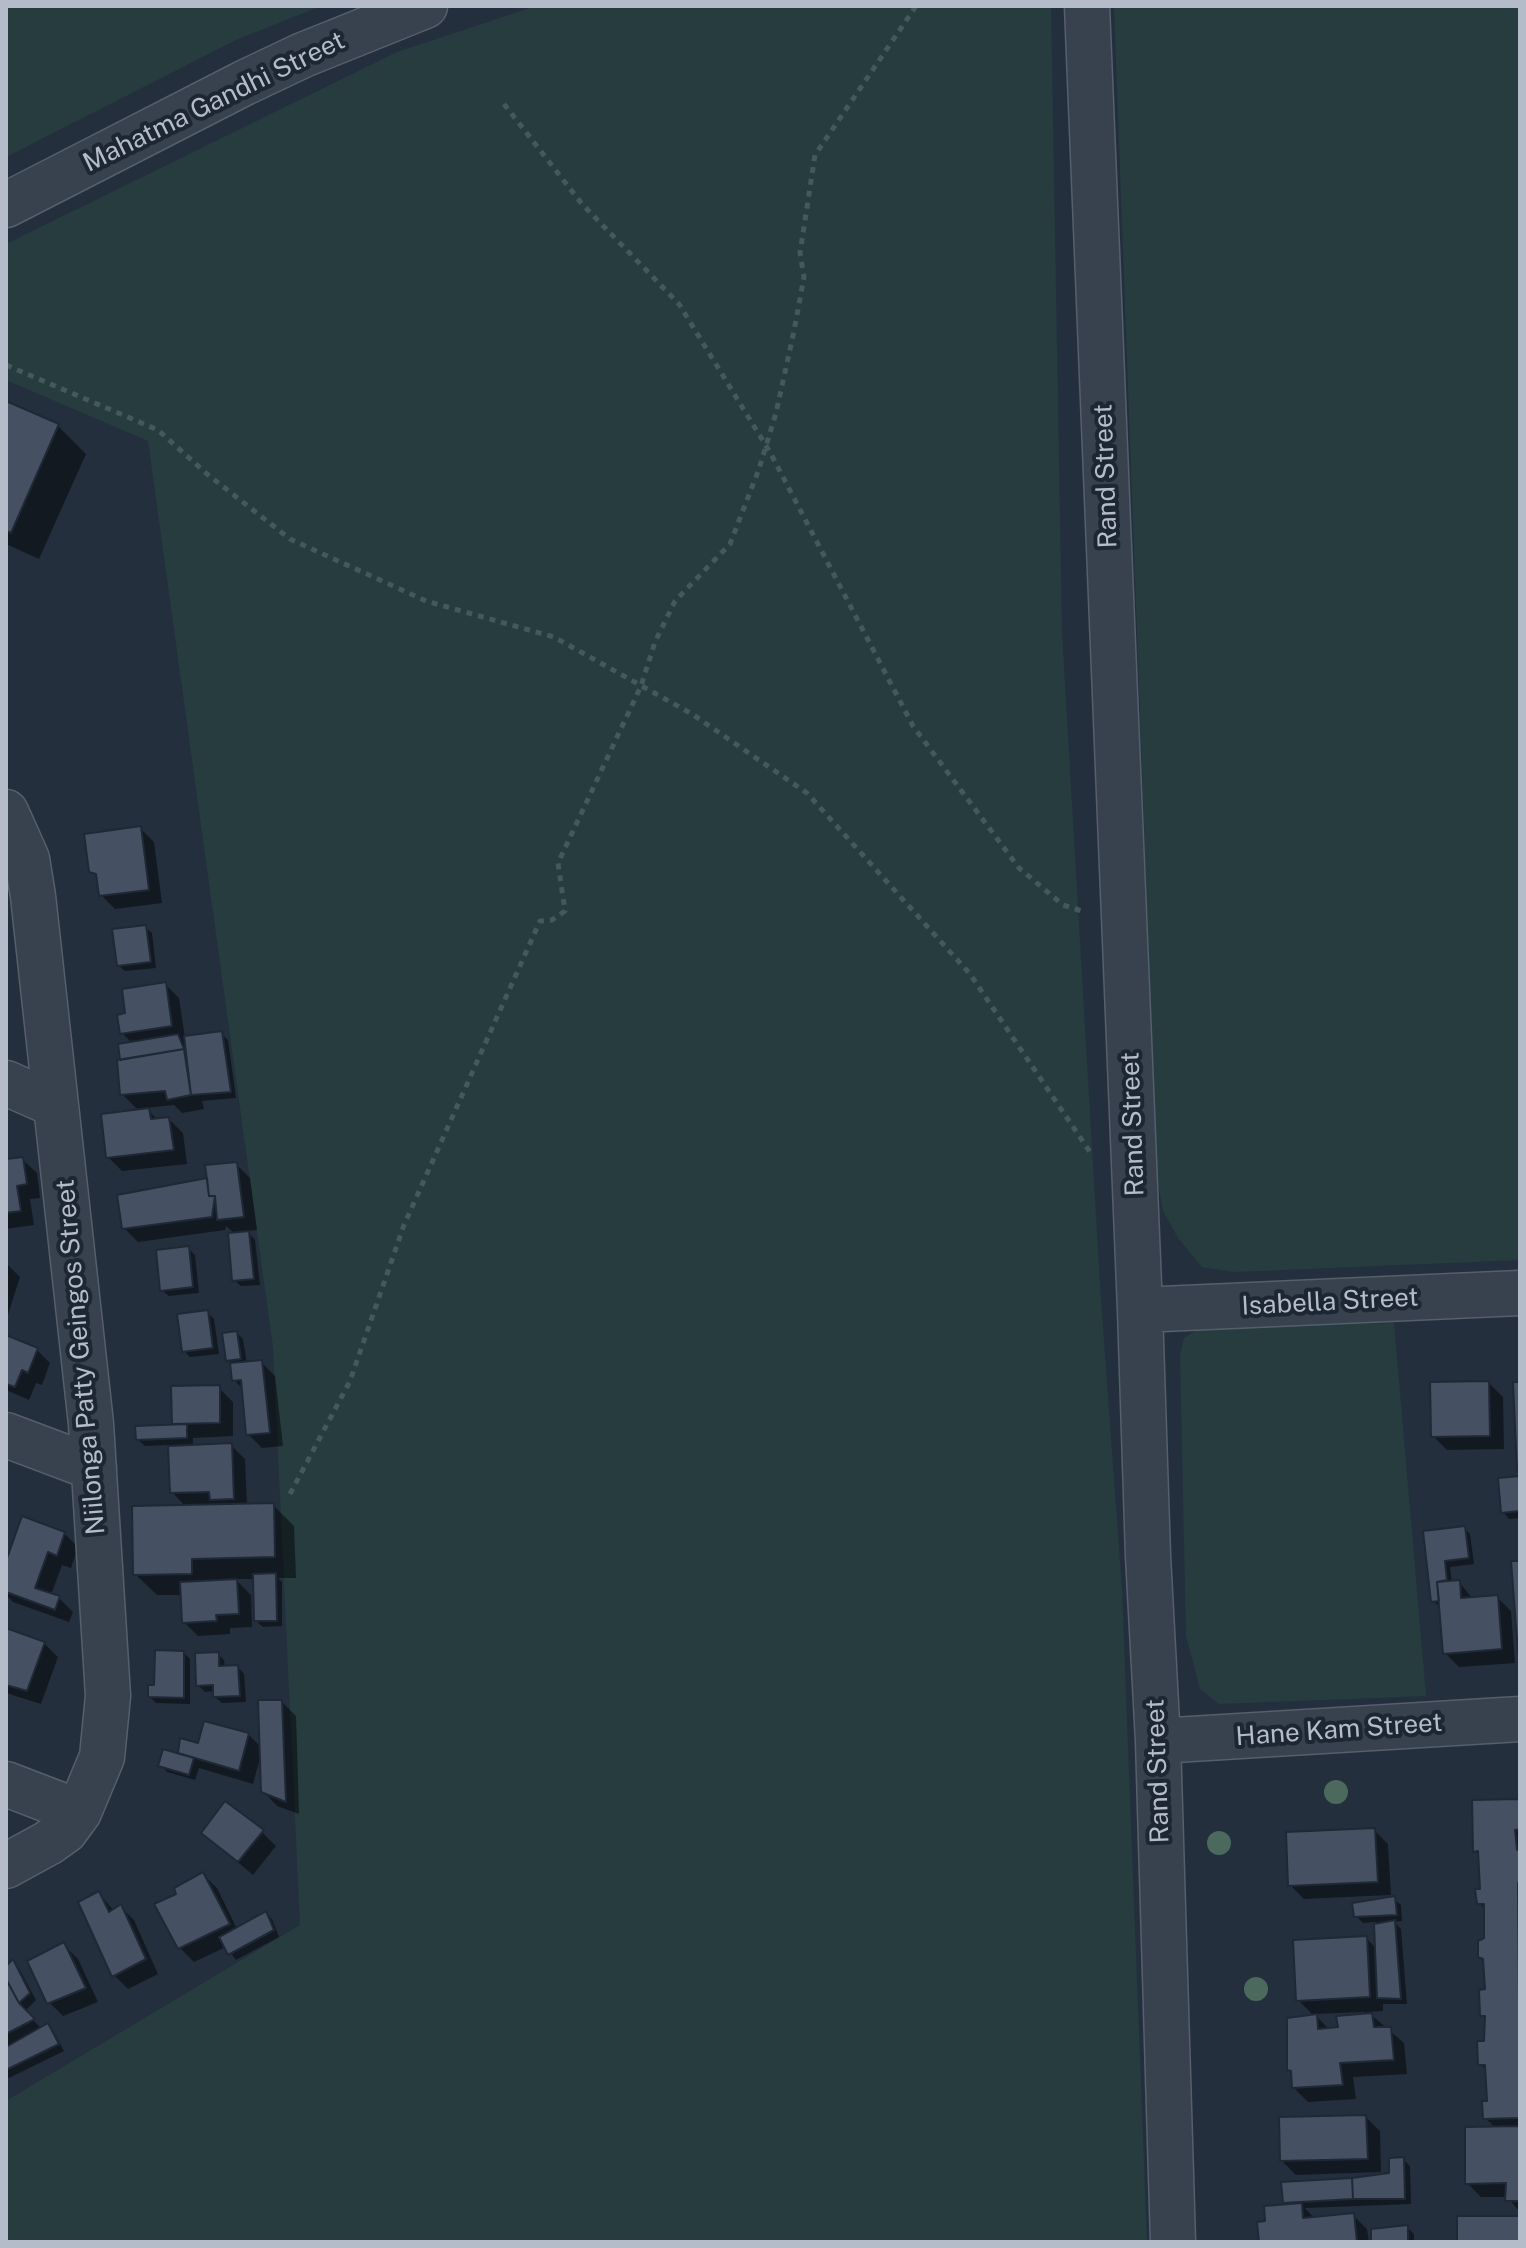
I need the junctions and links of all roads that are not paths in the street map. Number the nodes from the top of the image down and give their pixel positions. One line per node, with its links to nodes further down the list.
1 (425, 6): 3 (street, Mahatma Gandhi Street)
2 (1087, 6): 8 (street, Rand Street)
3 (6, 205)
4 (6, 812): 6 (street, Niilonga Patty Geingos Street)
5 (6, 1083): 6 (street)
6 (56, 1105): 10 (street, Niilonga Patty Geingos Street)
7 (1520, 1293): 8 (street, Isabella Street)
8 (1140, 1310): 12 (street, Rand Street)
9 (6, 1435): 10 (street)
10 (94, 1468): 14 (street, Niilonga Patty Geingos Street)
11 (1520, 1719): 12 (street, Hane Kam Street)
12 (1158, 1741): 16 (street, Rand Street)
13 (6, 1784): 14 (street)
14 (79, 1812): 15 (street, Niilonga Patty Geingos Street)
15 (6, 1866)
16 (1173, 2242)

